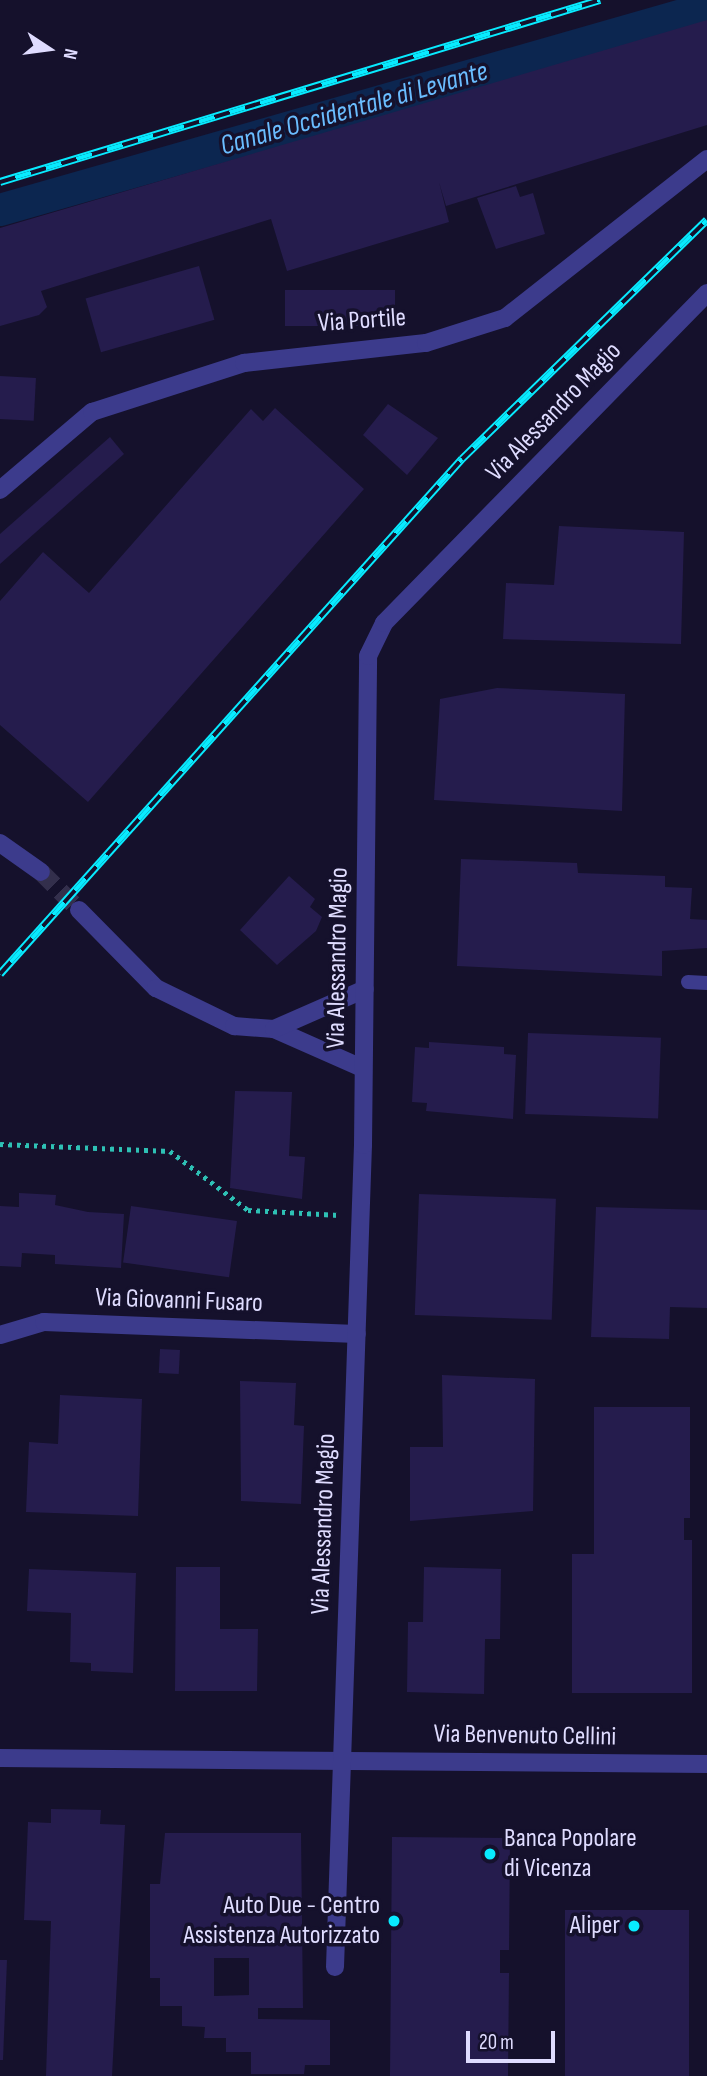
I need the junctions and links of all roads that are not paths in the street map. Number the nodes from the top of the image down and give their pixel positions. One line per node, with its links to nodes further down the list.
1 (707, 159): 3 (street, Via Portile)
2 (707, 293): 9 (street, Via Alessandro Magio)
3 (0, 490)
4 (0, 843): 5 (street)
5 (37, 877)
6 (75, 914): 10 (street)
7 (688, 982): 8 (lane)
8 (707, 983)
9 (365, 989): 10 (street); 11 (street, Via Alessandro Magio)
10 (274, 1029): 11 (street)
11 (362, 1068): 12 (street, Via Alessandro Magio)
12 (357, 1334): 13 (street, Via Giovanni Fusaro); 15 (street, Via Alessandro Magio)
13 (0, 1335)
14 (0, 1758): 15 (street, Via Benvenuto Cellini)
15 (343, 1759): 16 (street, Via Benvenuto Cellini); 17 (street)
16 (707, 1764)
17 (335, 1968)

